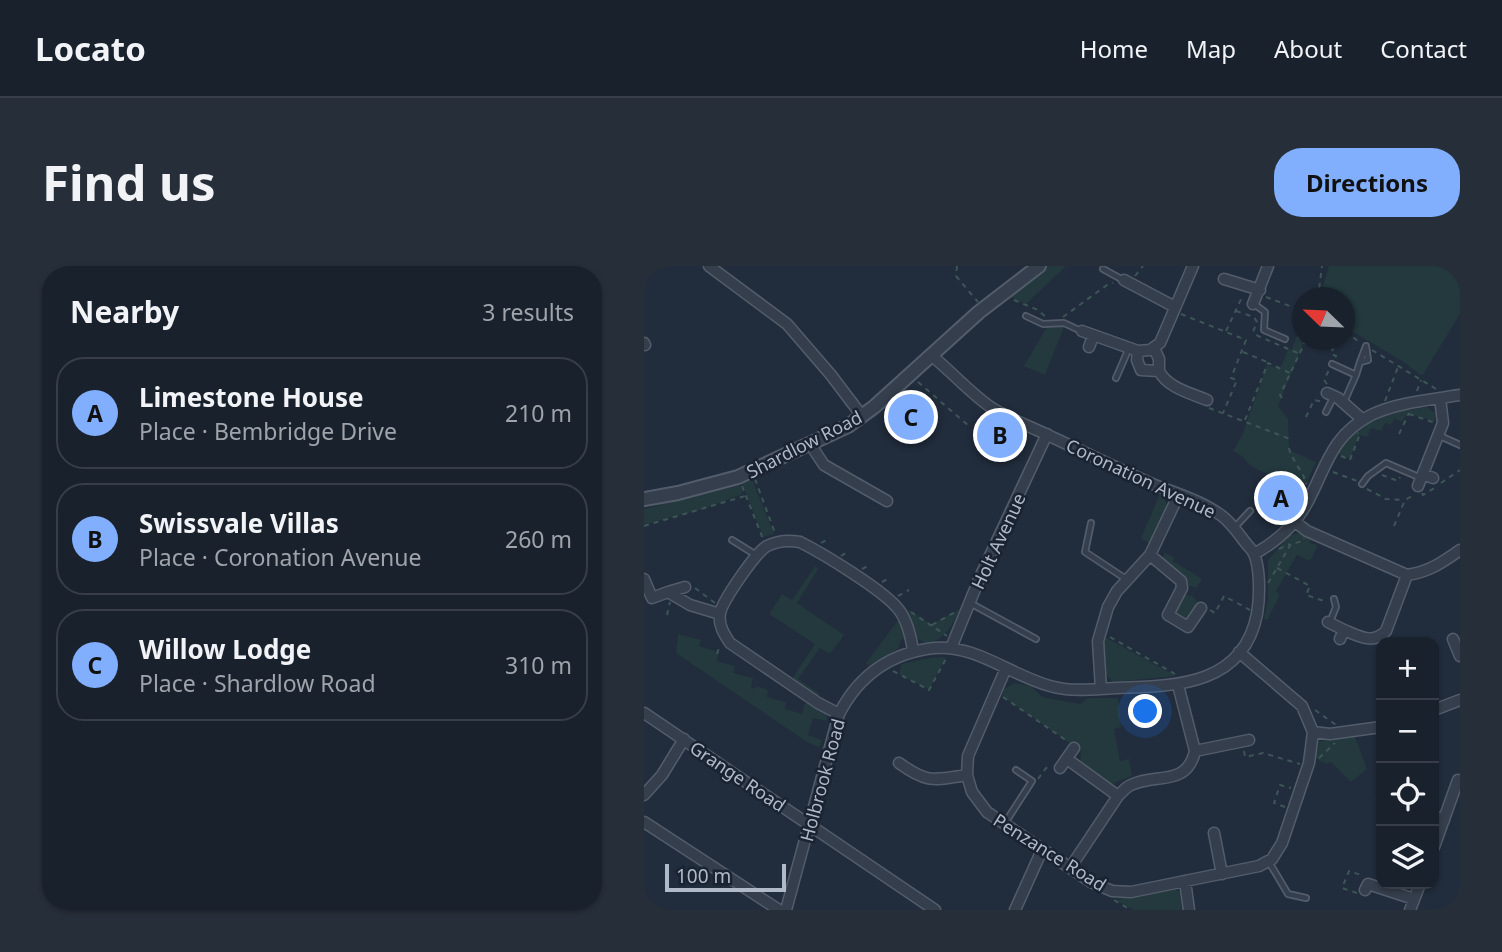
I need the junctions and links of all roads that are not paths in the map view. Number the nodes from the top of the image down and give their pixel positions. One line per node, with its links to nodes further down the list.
1 (709, 266): 30 (street)
2 (1039, 266): 19 (street, Shardlow Road)
3 (1193, 266): 10 (street)
4 (1268, 266): 9 (street)
5 (1102, 269): 8 (lane)
6 (1142, 271): 8 (street)
7 (1224, 279): 9 (street)
8 (1128, 282): 10 (street)
9 (1257, 296): 14 (lane)
10 (1174, 309): 17 (street)
11 (1026, 316): 12 (lane)
12 (1082, 331): 13 (street)
13 (1093, 336): 16 (street); 18 (street)
14 (1285, 339)
15 (1366, 346): 22 (lane)
16 (1089, 347)
17 (1154, 348): 18 (street); 21 (street)
18 (1134, 349): 21 (street); 23 (lane)
19 (932, 356): 30 (street, Shardlow Road); 33 (street, Coronation Avenue)
20 (1332, 363): 22 (lane)
21 (1159, 371): 27 (street)
22 (1356, 375): 28 (lane)
23 (1116, 378)
24 (1330, 394): 28 (street); 29 (lane)
25 (1460, 395): 26 (street)
26 (1440, 398): 31 (street); 32 (street)
27 (1207, 400)
28 (1344, 402): 31 (street)
29 (1326, 412)
30 (862, 416): 34 (street, Shardlow Road)
31 (1363, 420): 42 (street)
32 (1440, 431): 35 (lane); 36 (street)
33 (1046, 434): 38 (street, Coronation Avenue); 56 (street, Holt Avenue)
34 (810, 444): 39 (street, Shardlow Road); 40 (street)
35 (1460, 445)
36 (1424, 479): 37 (lane)
37 (1362, 484)
38 (1179, 494): 44 (street, Coronation Avenue); 49 (street)
39 (644, 499)
40 (887, 501)
41 (1250, 511): 44 (lane)
42 (1294, 522): 47 (street); 50 (street)
43 (1091, 523): 52 (lane)
44 (1234, 527): 47 (street, Coronation Avenue)
45 (732, 540): 48 (lane)
46 (1460, 550): 50 (street)
47 (1256, 553): 65 (street)
48 (757, 555): 58 (street); 63 (street)
49 (1150, 555): 52 (street); 57 (street)
50 (1407, 575): 59 (street)
51 (644, 579): 54 (street)
52 (1127, 580): 68 (street)
53 (685, 587): 54 (street)
54 (671, 593): 58 (street)
55 (1332, 601): 59 (lane)
56 (968, 606): 60 (lane); 61 (street, Holt Avenue)
57 (1201, 608)
58 (721, 611): 72 (street)
59 (1329, 622)
60 (1036, 639)
61 (952, 645): 63 (street, Holbrook Road); 66 (street, Holbrook Road)
62 (1457, 647): 64 (street)
63 (913, 651): 72 (street, Holbrook Road)
64 (1446, 651)
65 (1239, 652): 67 (street, Holbrook Road); 74 (street)
66 (1006, 668): 68 (street, Holbrook Road); 83 (street)
67 (1178, 685): 68 (street, Holbrook Road); 78 (street)
68 (1101, 689)
69 (1460, 701): 70 (street)
70 (1439, 708)
71 (644, 713): 75 (street, Grange Road)
72 (839, 714): 89 (street, Holbrook Road)
73 (1376, 728): 74 (street)
74 (1313, 732): 93 (street)
75 (684, 739): 85 (street); 89 (street, Grange Road)
76 (1244, 741): 78 (street)
77 (1074, 748): 79 (street)
78 (1195, 751): 86 (street)
79 (1067, 759): 81 (street); 86 (street)
80 (899, 763): 83 (street)
81 (1060, 768)
82 (1016, 770): 90 (lane)
83 (967, 775): 90 (street, Penzance Road)
84 (1460, 781): 87 (street)
85 (644, 796)
86 (1118, 796): 94 (street)
87 (1439, 818)
88 (644, 821): 101 (street)
89 (809, 824): 102 (street, Holbrook Road); 103 (street, Grange Road)
90 (1004, 824): 92 (street, Penzance Road)
91 (1214, 833): 95 (street)
92 (1042, 850): 94 (street, Penzance Road); 104 (street)
93 (1269, 861): 95 (street, Penzance Road); 99 (lane)
94 (1070, 868): 96 (street, Penzance Road)
95 (1222, 874): 96 (street, Penzance Road)
96 (1185, 880): 105 (street)
97 (1367, 887): 100 (street)
98 (1418, 889): 100 (street)
99 (1306, 898)
100 (1414, 899): 106 (street)
101 (779, 910)
102 (786, 910)
103 (935, 910)
104 (1015, 910)
105 (1189, 910)
106 (1409, 910)

